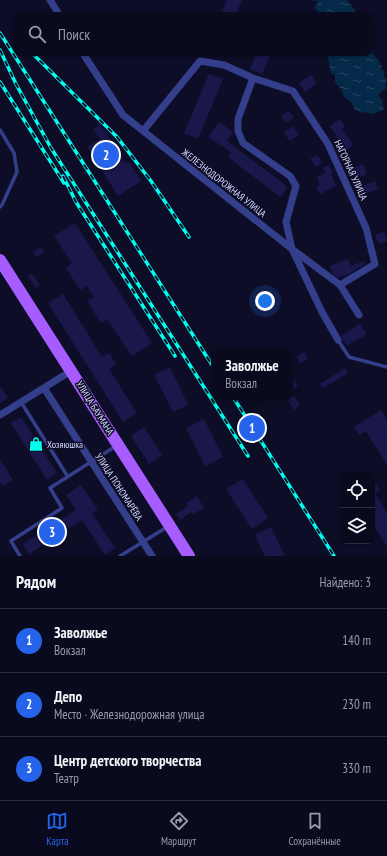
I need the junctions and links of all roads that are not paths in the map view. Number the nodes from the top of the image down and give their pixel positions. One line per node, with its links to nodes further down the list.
1 (50, 0): 2 (street)
2 (58, 12)
3 (85, 56): 6 (street, ЖЕЛЕЗНОДОРОЖНАЯ УЛИЦА)
4 (253, 78): 6 (street); 8 (street); 10 (street, НАГОРНАЯ УЛИЦА)
5 (0, 130): 7 (lane)
6 (143, 131): 8 (street, ЖЕЛЕЗНОДОРОЖНАЯ УЛИЦА)
7 (0, 207)
8 (292, 249): 10 (street); 12 (street, ЖЕЛЕЗНОДОРОЖНАЯ УЛИЦА)
9 (0, 260): 14 (main road, УЛИЦА БАУМАНА)
10 (340, 285): 11 (street)
11 (359, 315)
12 (338, 340): 13 (lane)
13 (387, 367)
14 (71, 371): 15 (street); 18 (main road, УЛИЦА БАУМАНА)
15 (44, 388): 16 (street); 19 (street, УЛИЦА ПОНОМАРЁВА)
16 (21, 402): 17 (street); 20 (lane)
17 (0, 415)
18 (118, 445): 19 (lane); 21 (main road, УЛИЦА БАУМАНА)
19 (92, 462): 20 (lane); 22 (street, УЛИЦА ПОНОМАРЁВА)
20 (68, 477): 23 (lane)
21 (169, 525): 22 (lane); 26 (main road, УЛИЦА БАУМАНА)
22 (143, 542): 24 (lane); 25 (street, УЛИЦА ПОНОМАРЁВА)
23 (20, 556)
24 (120, 556)
25 (152, 556)
26 (189, 556)

